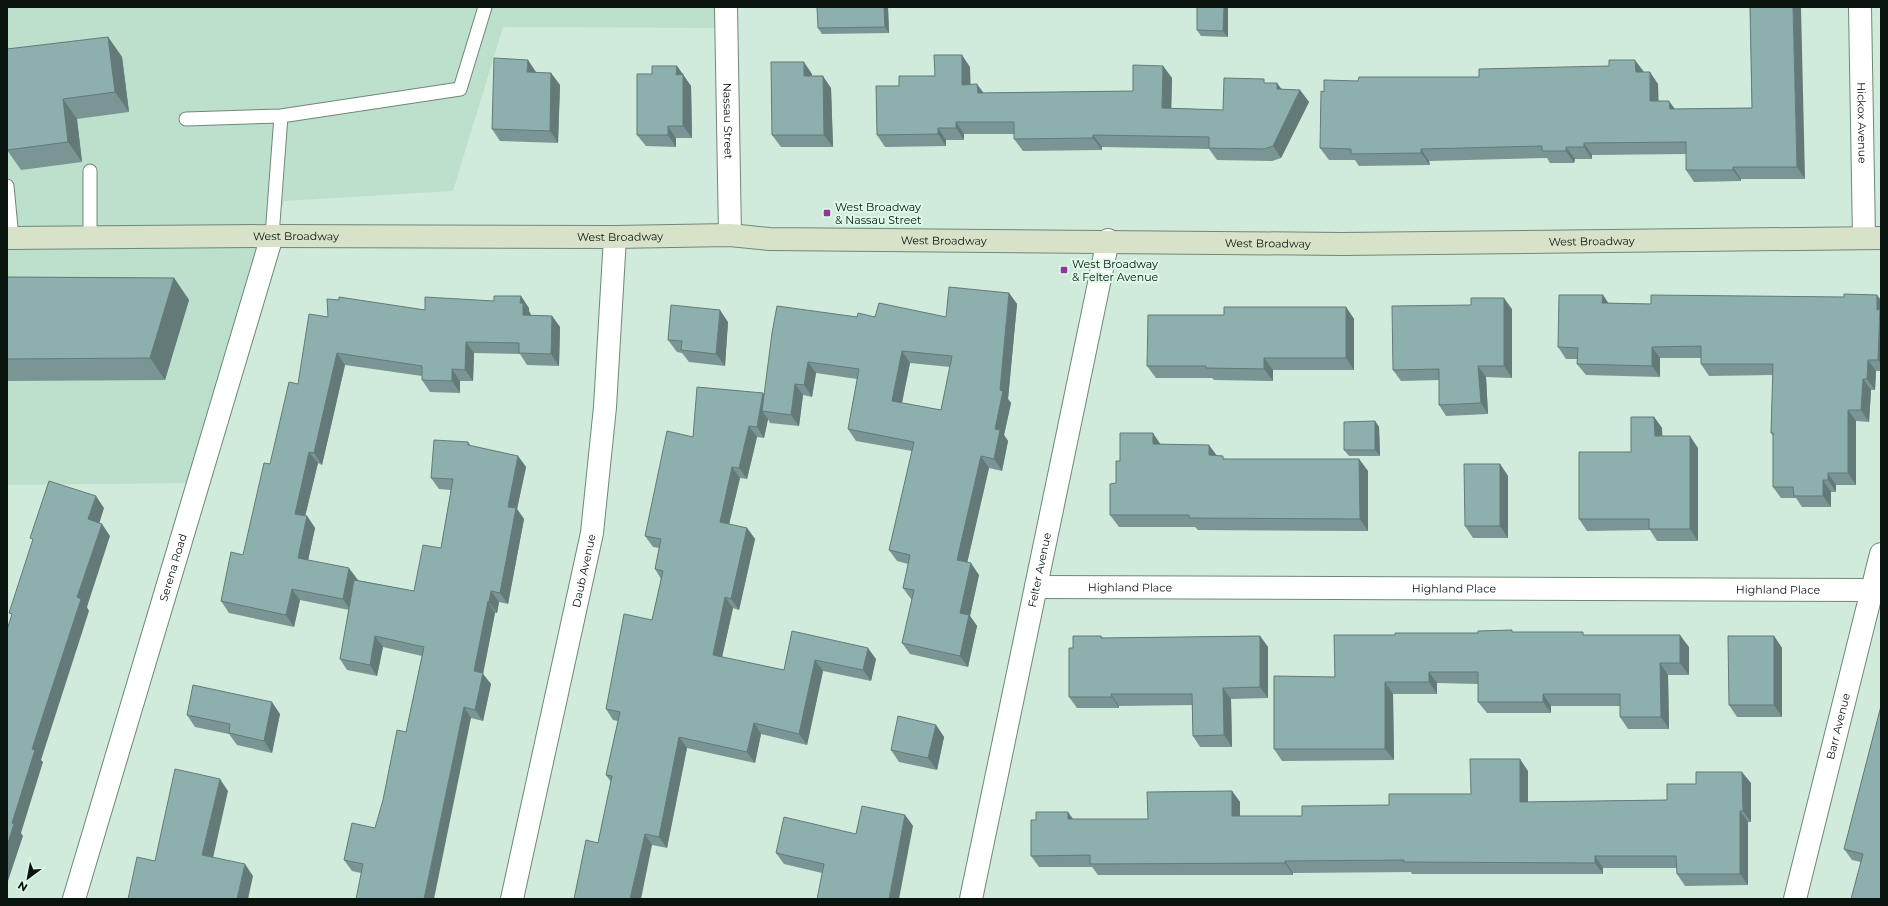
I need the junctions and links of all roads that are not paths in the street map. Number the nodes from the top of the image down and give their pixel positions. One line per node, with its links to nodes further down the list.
1 (485, 7): 4 (lane)
2 (726, 7): 8 (street, Nassau Street)
3 (1860, 7): 13 (street, Hickox Avenue)
4 (281, 116): 5 (lane); 9 (lane)
5 (186, 120)
6 (90, 170): 10 (lane)
7 (7, 186): 12 (lane)
8 (730, 235): 11 (main road, West Broadway); 14 (main road, West Broadway)
9 (272, 236): 10 (main road, West Broadway); 11 (main road, West Broadway); 18 (street, Serena Road)
10 (90, 237): 12 (main road, West Broadway)
11 (615, 237): 19 (street, Daub Avenue)
12 (9, 238)
13 (1873, 238): 14 (main road, West Broadway)
14 (1108, 240): 16 (street, Felter Avenue)
15 (1881, 554): 17 (street, Barr Avenue)
16 (1036, 587): 17 (street, Highland Place); 20 (street, Felter Avenue)
17 (1872, 590): 21 (street, Barr Avenue)
18 (74, 899)
19 (512, 899)
20 (971, 899)
21 (1795, 899)

